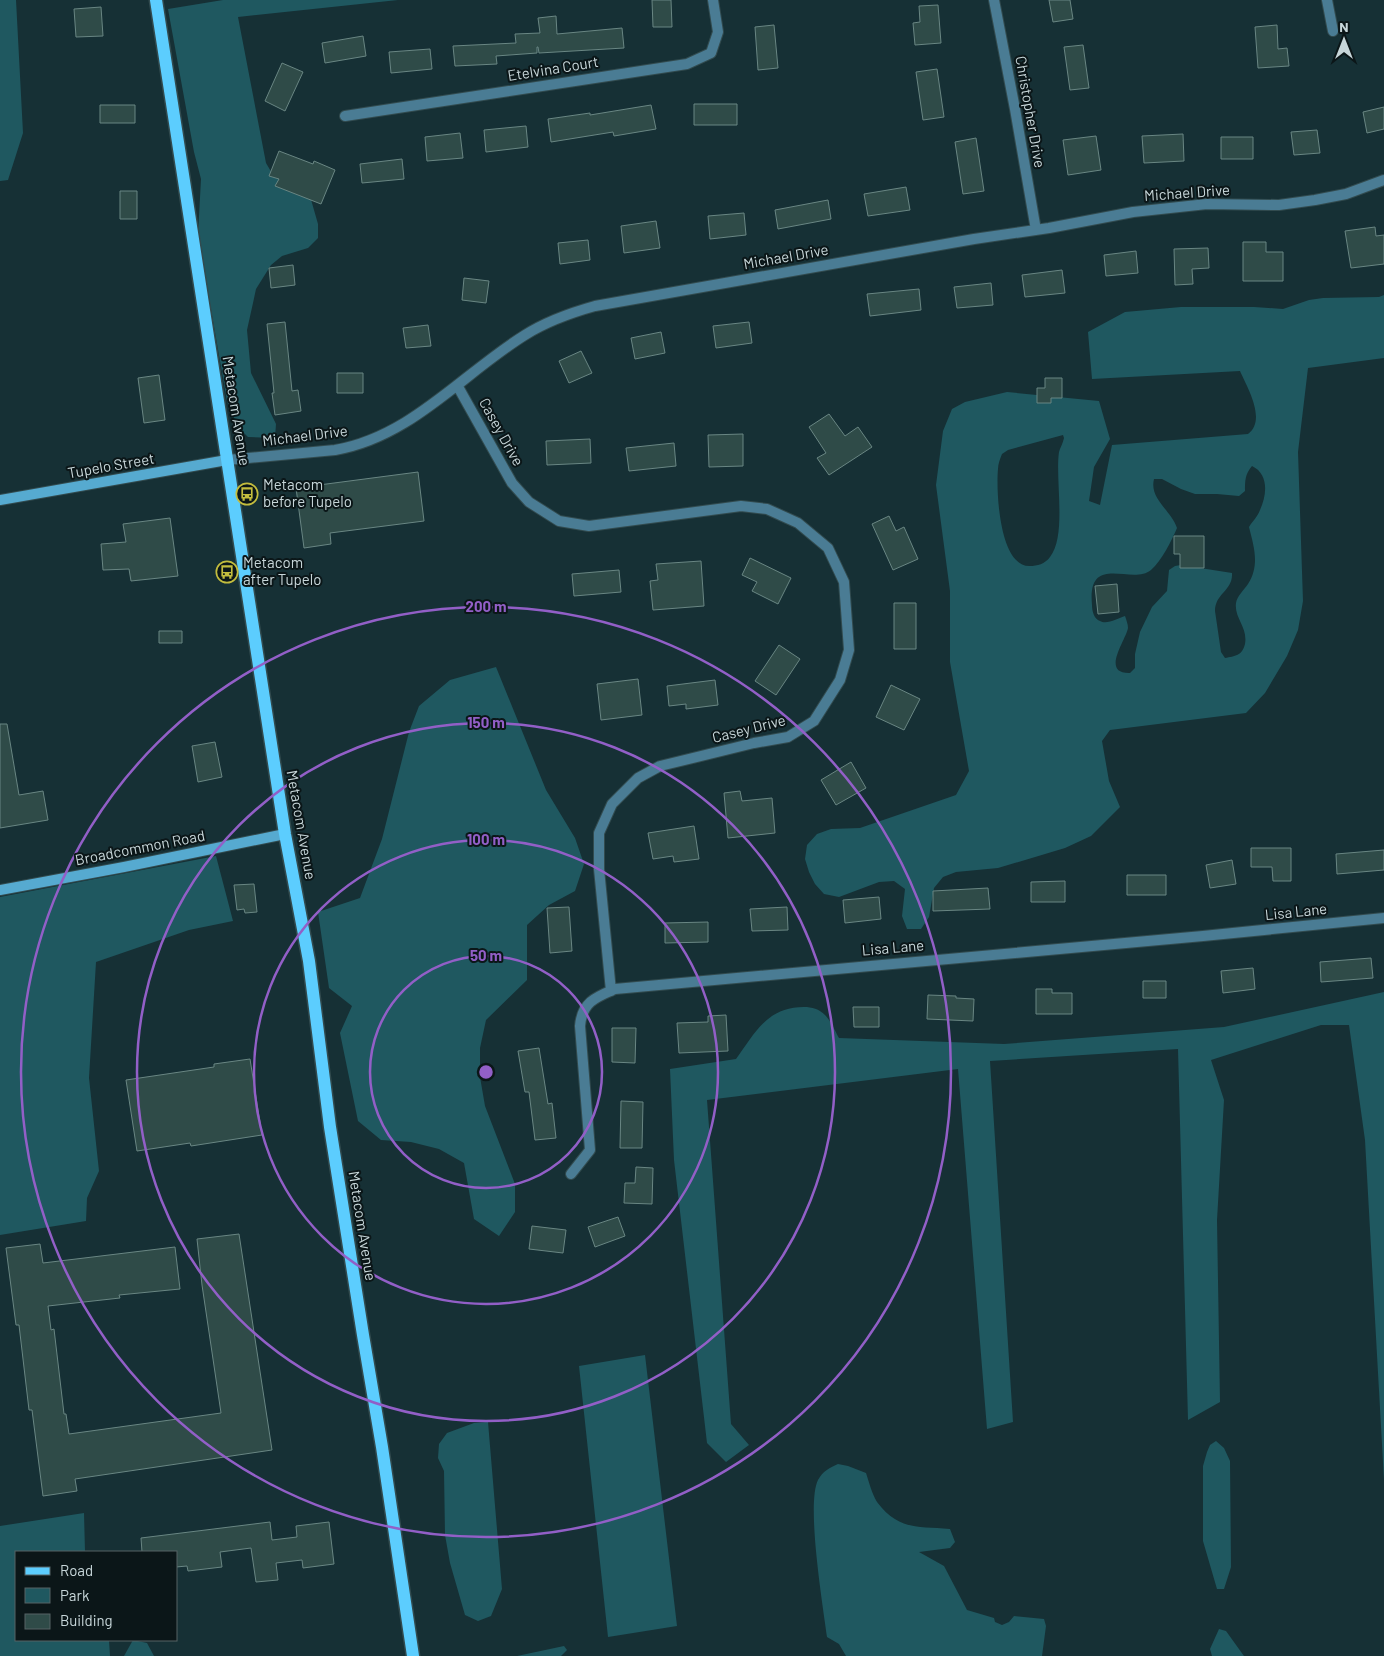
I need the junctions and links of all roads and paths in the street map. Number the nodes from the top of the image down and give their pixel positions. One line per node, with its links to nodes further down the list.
1 (156, 0): 10 (main road, Metacom Avenue)
2 (713, 0): 6 (street, Etelvina Court)
3 (994, 0): 8 (street, Christopher Drive)
4 (1327, 0): 5 (street)
5 (1333, 30)
6 (345, 116)
7 (1384, 180): 8 (street, Michael Drive)
8 (1036, 230): 9 (street, Michael Drive)
9 (457, 385): 10 (street, Michael Drive); 15 (street, Casey Drive)
10 (227, 460): 11 (street, Tupelo Street); 12 (main road, Metacom Avenue)
11 (0, 500)
12 (285, 834): 13 (street, Broadcommon Road); 17 (main road, Metacom Avenue)
13 (0, 890)
14 (1384, 918): 15 (street, Lisa Lane)
15 (611, 991): 16 (street, Lisa Lane)
16 (571, 1174)
17 (413, 1656)

